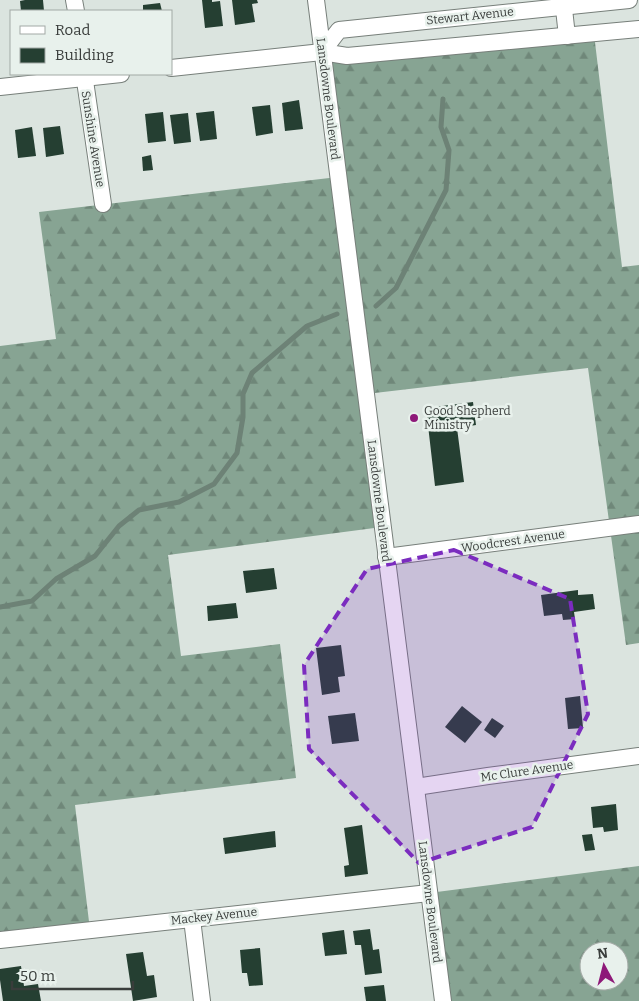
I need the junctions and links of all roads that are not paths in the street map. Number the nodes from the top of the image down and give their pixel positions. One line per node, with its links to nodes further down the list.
1 (316, 0): 6 (street, Lansdowne Boulevard)
2 (629, 0): 3 (street, Stewart Avenue)
3 (563, 3): 5 (street); 6 (street, Stewart Avenue)
4 (639, 29): 5 (street)
5 (567, 36): 6 (street)
6 (322, 52): 7 (street); 13 (street, Lansdowne Boulevard)
7 (172, 68)
8 (102, 75): 9 (street)
9 (84, 76): 10 (street); 11 (street, Sunshine Avenue)
10 (0, 87)
11 (103, 204)
12 (639, 524): 13 (street, Woodcrest Avenue)
13 (386, 557): 15 (street, Lansdowne Boulevard)
14 (639, 756): 15 (street, Mc Clure Avenue)
15 (416, 787): 16 (street, Lansdowne Boulevard)
16 (429, 892): 17 (street, Mackey Avenue); 20 (street, Lansdowne Boulevard)
17 (192, 919): 18 (street, Mackey Avenue); 19 (street)
18 (0, 940)
19 (202, 1001)
20 (443, 1001)

